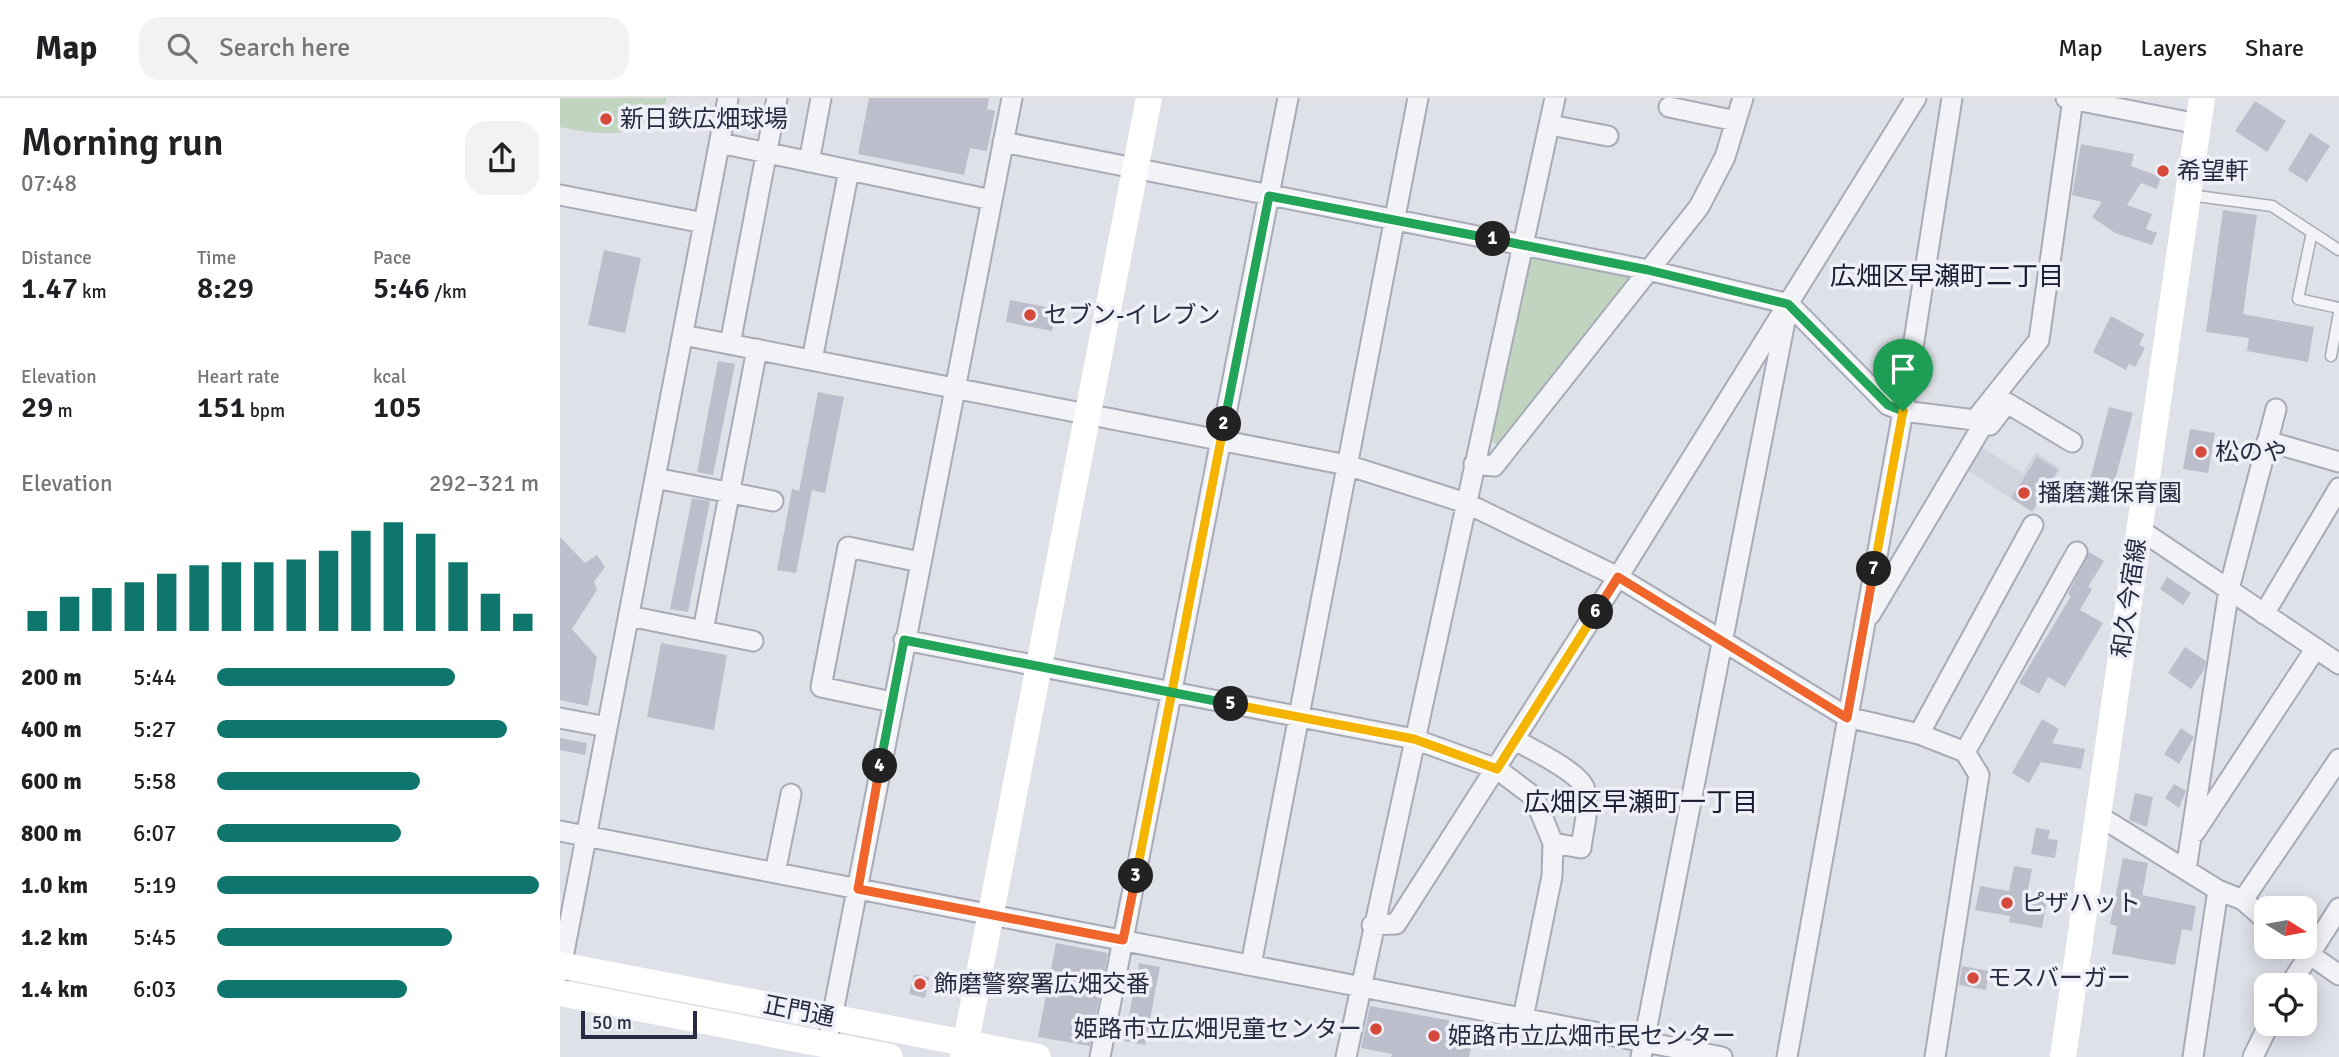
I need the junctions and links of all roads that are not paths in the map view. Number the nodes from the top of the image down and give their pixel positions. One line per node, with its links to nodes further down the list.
1 (729, 98): 19 (street)
2 (777, 98): 20 (street)
3 (821, 98): 21 (street)
4 (1012, 98): 18 (street)
5 (1149, 98): 22 (street)
6 (1288, 98): 26 (street)
7 (1418, 98): 28 (street)
8 (1555, 98): 16 (street)
9 (1743, 98): 15 (street)
10 (1916, 98): 34 (street)
11 (1951, 98): 43 (street)
12 (2070, 99): 14 (street); 45 (street)
13 (1668, 107): 15 (street)
14 (2200, 111): 25 (street, 和久今宿線)
15 (1736, 121): 33 (street)
16 (1550, 125): 17 (street); 31 (street)
17 (1608, 136)
18 (1003, 142): 22 (street); 27 (street)
19 (720, 143): 20 (street); 29 (street)
20 (766, 153): 21 (street); 37 (street)
21 (809, 162): 23 (street)
22 (1135, 169): 26 (street); 44 (street)
23 (849, 170): 27 (street); 40 (street)
24 (560, 195): 29 (street)
25 (2189, 195): 30 (lane); 58 (street, 和久今宿線)
26 (1269, 196): 28 (street); 46 (street)
27 (992, 200): 41 (street)
28 (1396, 220): 31 (street); 51 (street)
29 (704, 223): 36 (street)
30 (2312, 232): 32 (lane); 35 (lane)
31 (1523, 245): 33 (street); 50 (street)
32 (2339, 250)
33 (1648, 270): 34 (street); 50 (street)
34 (1788, 304): 43 (street); 61 (street); 69 (street)
35 (2339, 311): 39 (lane)
36 (683, 335): 37 (street); 52 (street)
37 (730, 344): 38 (street)
38 (757, 349): 40 (street); 54 (street)
39 (2331, 356)
40 (812, 360): 41 (street)
41 (954, 387): 44 (street); 60 (street)
42 (2276, 409): 47 (street)
43 (1903, 411): 45 (street); 65 (street)
44 (1088, 413): 46 (street); 72 (street)
45 (1980, 422): 48 (street); 65 (street)
46 (1220, 440): 51 (street); 73 (street)
47 (2267, 441): 49 (street); 62 (street)
48 (2072, 442)
49 (2339, 462)
50 (1474, 464): 56 (street)
51 (1347, 465): 56 (street); 75 (street)
52 (655, 478): 54 (street); 64 (street)
53 (2339, 488): 63 (street)
54 (729, 492): 55 (street); 66 (street)
55 (773, 501)
56 (1466, 503): 61 (street); 80 (street)
57 (2033, 525): 79 (street)
58 (2139, 529): 62 (street); 86 (street, 和久今宿線)
59 (2077, 552): 82 (street)
60 (920, 562): 67 (street); 74 (street)
61 (1618, 577): 69 (street); 81 (street)
62 (2229, 590): 63 (street); 89 (street)
63 (2264, 614): 70 (street)
64 (629, 617): 66 (street); 78 (street)
65 (1863, 628): 77 (street)
66 (702, 631): 68 (street)
67 (904, 640): 72 (street); 74 (street)
68 (753, 641)
69 (1723, 642): 77 (street); 111 (street)
70 (2316, 649): 71 (street); 89 (street)
71 (2339, 664)
72 (1038, 667): 73 (street); 98 (street)
73 (1172, 693): 75 (street); 101 (street)
74 (892, 702): 93 (street)
75 (1299, 716): 80 (street); 103 (street)
76 (560, 718): 78 (street)
77 (1847, 718): 79 (street); 119 (street)
78 (607, 727): 88 (street)
79 (1919, 734): 82 (street)
80 (1414, 739): 84 (street); 99 (street)
81 (1515, 740): 84 (street); 90 (street)
82 (1965, 752): 120 (street)
83 (2339, 759): 95 (street)
84 (1497, 769): 90 (street); 99 (street)
85 (791, 794): 92 (street)
86 (2099, 816): 91 (street); 121 (street, 和久今宿線)
87 (560, 831): 88 (street)
88 (586, 836): 92 (street); 104 (street)
89 (2191, 838): 91 (street)
90 (1553, 842): 109 (street)
91 (2186, 870): 94 (street)
92 (775, 873): 93 (street)
93 (858, 889): 98 (street); 108 (street)
94 (2218, 890): 95 (street); 122 (street)
95 (2243, 900): 97 (street)
96 (2339, 908): 100 (street)
97 (2254, 910)
98 (990, 915): 101 (street); 112 (street)
99 (1372, 925): 106 (street)
100 (2317, 935)
101 (1123, 940): 103 (street); 116 (street)
102 (2316, 959): 105 (street)
103 (1251, 965): 106 (street)
104 (561, 968): 108 (street, 正門通)
105 (2339, 975)
106 (1361, 987): 109 (street); 117 (street)
107 (560, 993): 113 (street, 正門通)
108 (832, 1018): 112 (street, 正門通); 113 (street)
109 (1523, 1018): 111 (street)
110 (2263, 1036): 123 (street)
111 (1643, 1049): 118 (street)
112 (964, 1050): 115 (street, 正門通)
113 (825, 1051): 114 (street, 正門通)
114 (891, 1057)
115 (1038, 1057)
116 (1100, 1057)
117 (1346, 1057)
118 (1722, 1057)
119 (1787, 1057)
120 (1935, 1057)
121 (2063, 1057)
122 (2193, 1057)
123 (2253, 1057)

